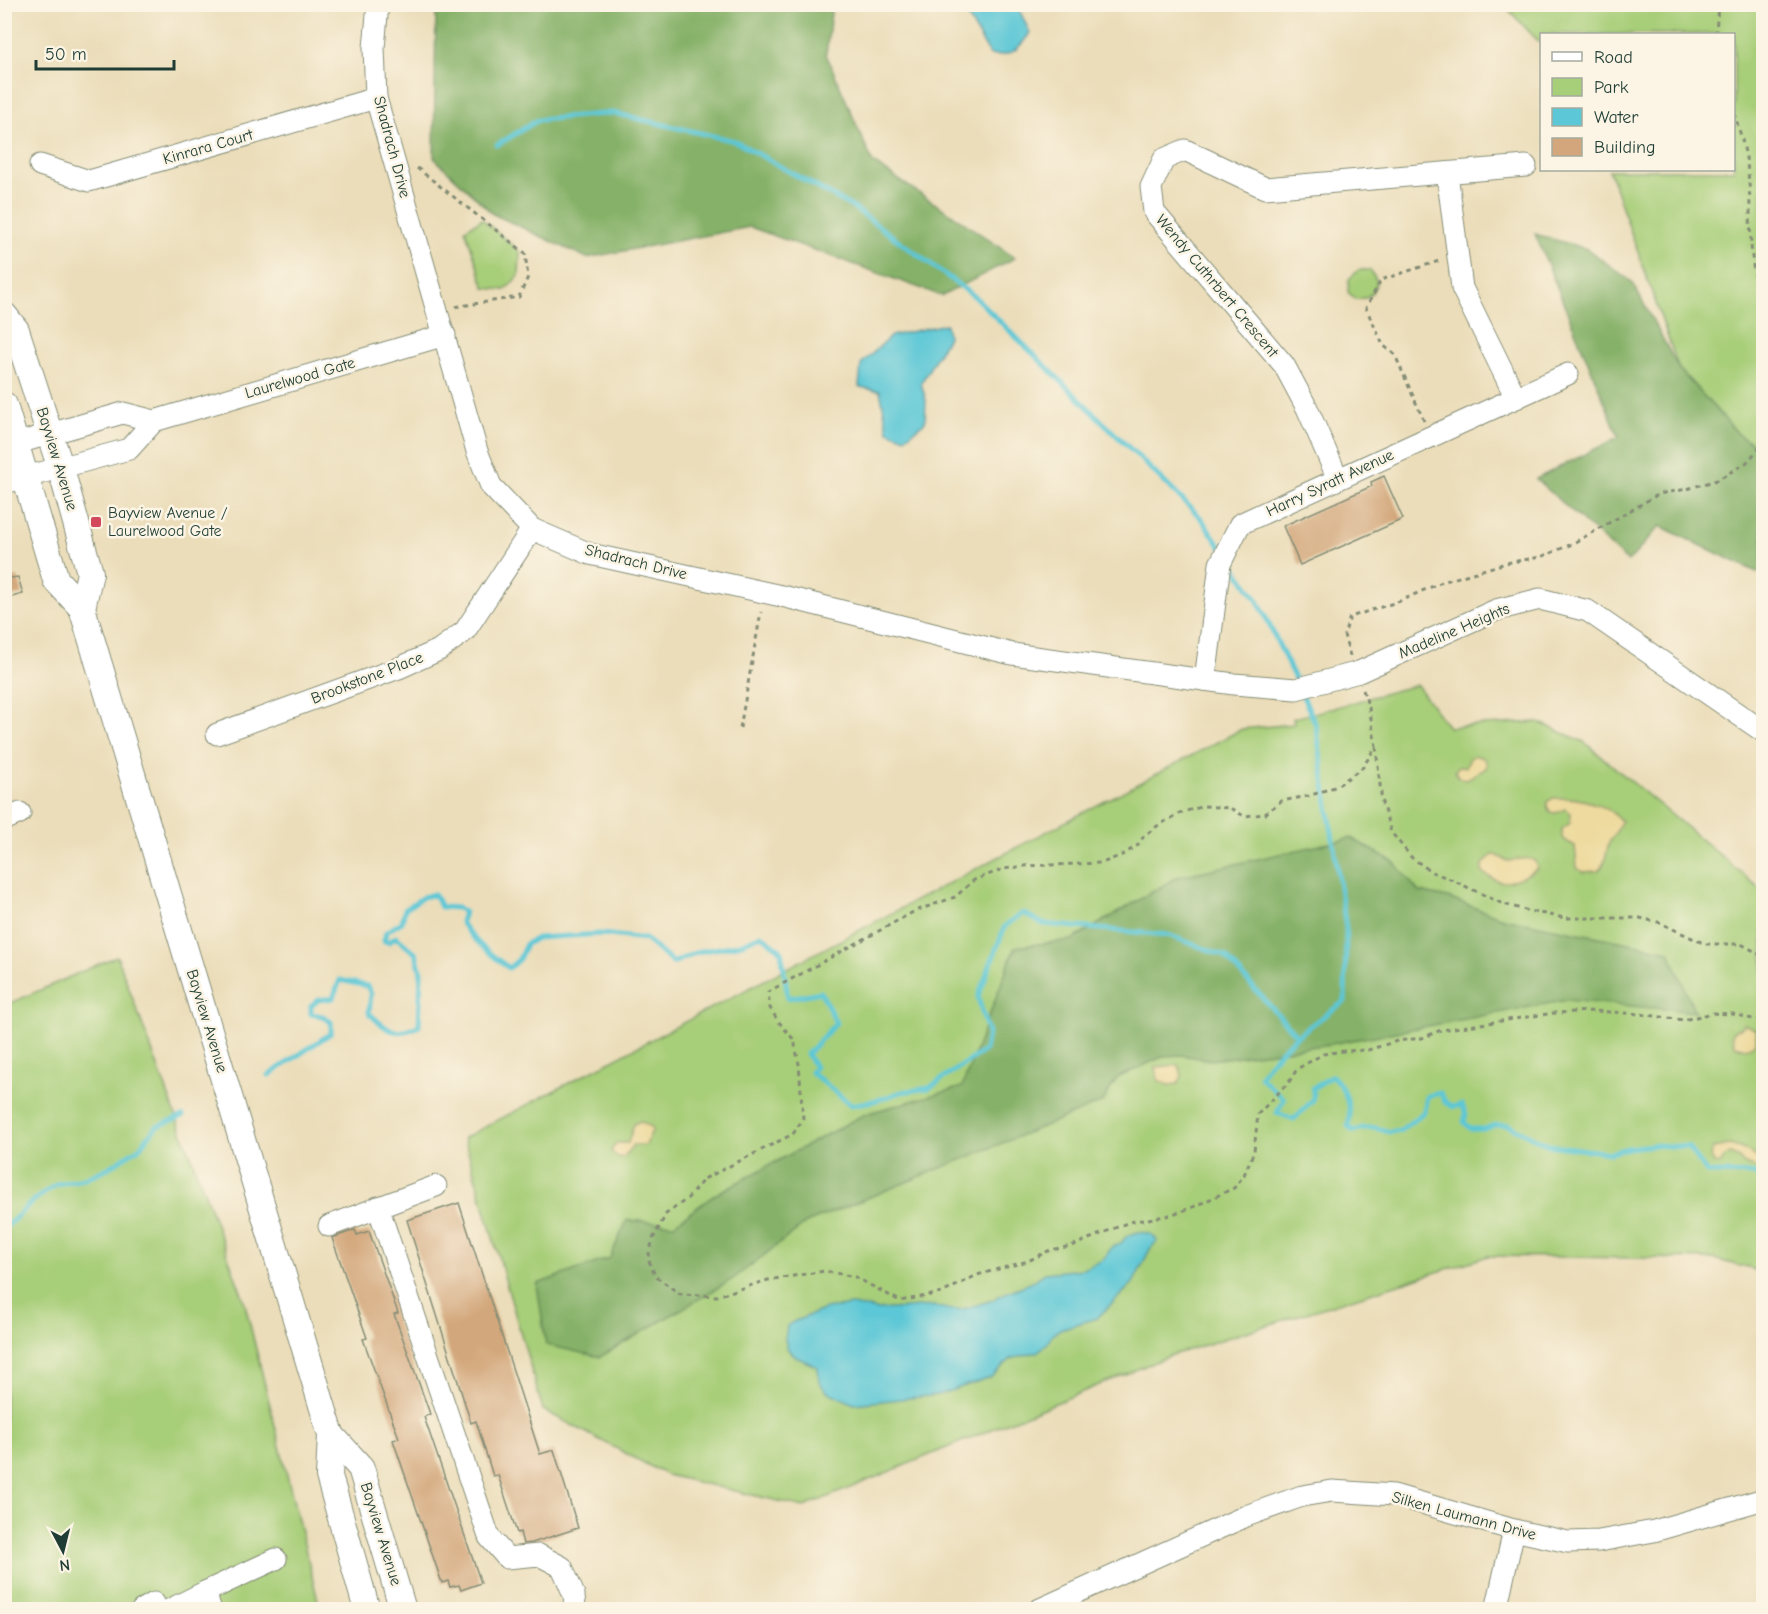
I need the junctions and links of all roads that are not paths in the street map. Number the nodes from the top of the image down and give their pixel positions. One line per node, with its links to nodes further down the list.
1 (378, 4): 2 (street, Shadrach Drive)
2 (376, 98): 3 (street, Kinrara Court); 7 (street, Shadrach Drive)
3 (40, 165)
4 (1526, 166): 5 (street, Wendy Cuthrbert Crescent)
5 (1447, 172): 9 (street); 15 (street, Wendy Cuthrbert Crescent)
6 (4, 315): 12 (main road, Bayview Avenue)
7 (445, 335): 11 (street, Laurelwood Gate); 17 (street, Shadrach Drive)
8 (1568, 374): 9 (street, Harry Syratt Avenue)
9 (1516, 398): 15 (street, Harry Syratt Avenue)
10 (4, 405): 13 (main road, Bayview Avenue)
11 (154, 421): 12 (street); 14 (street)
12 (50, 435): 13 (street); 14 (main road, Bayview Avenue)
13 (10, 446): 16 (main road, Bayview Avenue)
14 (61, 469): 16 (street); 18 (main road, Bayview Avenue)
15 (1338, 479): 20 (street, Harry Syratt Avenue)
16 (15, 481): 18 (main road, Bayview Avenue)
17 (532, 529): 19 (street, Shadrach Drive); 22 (street, Brookstone Place)
18 (82, 608): 26 (main road, Bayview Avenue)
19 (1111, 668): 20 (street, Madeline Heights)
20 (1205, 680): 21 (street, Madeline Heights)
21 (1764, 732)
22 (217, 734)
23 (436, 1186): 24 (street)
24 (378, 1207): 25 (street); 36 (street)
25 (328, 1226)
26 (331, 1435): 34 (main road, Bayview Avenue); 35 (main road, Bayview Avenue)
27 (1764, 1499): 28 (street, Silken Laumann Drive)
28 (1514, 1530): 37 (street, Silken Laumann Drive); 38 (street)
29 (276, 1559): 30 (street)
30 (208, 1601): 33 (street)
31 (142, 1610): 32 (street)
32 (157, 1610)
33 (169, 1610)
34 (367, 1610)
35 (403, 1610)
36 (575, 1610)
37 (1038, 1610)
38 (1496, 1610)

